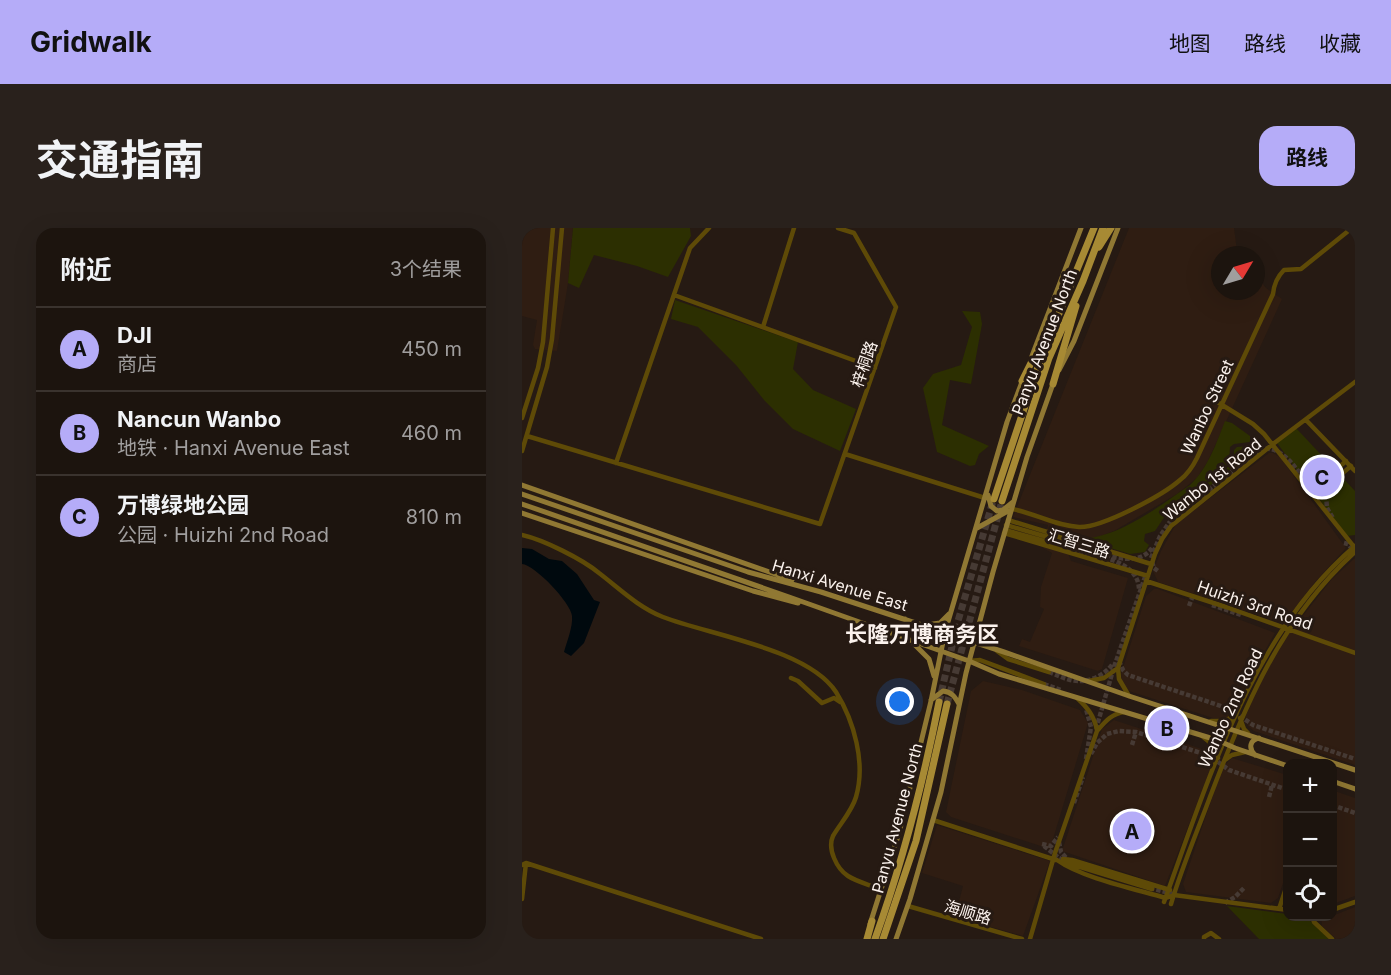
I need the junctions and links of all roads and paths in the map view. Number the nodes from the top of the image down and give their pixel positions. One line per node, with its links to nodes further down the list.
1 (553, 228): 25 (street)
2 (562, 228): 27 (street)
3 (709, 228): 17 (street)
4 (794, 228): 18 (street)
5 (838, 228): 19 (street, 梓桐路)
6 (1081, 228): 20 (main road)
7 (1088, 228): 13 (highway)
8 (1094, 228): 13 (highway, Panyu Avenue North)
9 (1103, 228): 14 (highway, Panyu Avenue North)
10 (1111, 228): 14 (highway)
11 (1118, 228): 22 (main road)
12 (1352, 228): 24 (street, Wanbo Street)
13 (1083, 256): 16 (highway, Panyu Avenue North)
14 (1091, 259): 15 (highway, Panyu Avenue North)
15 (1083, 281): 22 (highway); 42 (highway, Panyu Avenue North)
16 (1072, 283): 20 (highway); 40 (highway, Panyu Avenue North)
17 (674, 295): 18 (street); 32 (street)
18 (763, 327): 19 (street)
19 (875, 368): 30 (street, 梓桐路)
20 (1022, 381): 36 (main road)
21 (1355, 382): 26 (street, Wanbo 1st Road)
22 (1053, 384): 41 (main road)
23 (1214, 400): 24 (street)
24 (1221, 405): 28 (street); 44 (street, Wanbo Street)
25 (522, 418)
26 (1306, 420): 28 (street, Wanbo 1st Road); 31 (street)
27 (527, 436): 29 (street); 32 (street)
28 (1273, 444): 50 (street); 51 (street, Wanbo 1st Road)
29 (522, 451)
30 (845, 454): 32 (street, 梓桐路); 39 (street)
31 (1346, 461): 33 (street); 34 (street)
32 (616, 463)
33 (1353, 469): 38 (street)
34 (1314, 480)
35 (522, 485): 53 (main road)
36 (987, 491): 39 (main road); 41 (main road)
37 (522, 494): 53 (main road, Hanxi Avenue East)
38 (1326, 495)
39 (985, 498): 47 (main road)
40 (994, 499)
41 (1014, 500): 44 (main road)
42 (1002, 501)
43 (522, 504): 54 (main road, Hanxi Avenue East)
44 (1012, 509): 46 (main road); 47 (main road)
45 (522, 513): 54 (main road)
46 (1006, 527): 49 (street); 51 (street, 汇智三路); 52 (street, 汇智三路); 61 (main road)
47 (977, 528): 55 (main road)
48 (522, 535): 75 (street)
49 (1074, 547)
50 (1355, 548): 58 (street, Wanbo 2nd Road)
51 (1151, 564): 52 (street, Wanbo 1st Road)
52 (1147, 579): 58 (street, Huizhi 3rd Road); 66 (street, Wanbo 1st Road)
53 (821, 592): 56 (main road, Hanxi Avenue East)
54 (808, 605): 60 (main road, Hanxi Avenue East)
55 (951, 610): 57 (main road); 59 (main road)
56 (905, 620): 57 (main road, Hanxi Avenue East); 60 (main road)
57 (922, 625): 59 (main road, Hanxi Avenue East)
58 (1286, 628): 64 (street, Huizhi 3rd Road); 78 (street, Wanbo 2nd Road)
59 (945, 632): 61 (main road, Hanxi Avenue East); 63 (main road)
60 (904, 639): 63 (main road, Hanxi Avenue East); 69 (main road)
61 (974, 642): 62 (main road, Hanxi Avenue East); 65 (main road)
62 (994, 649): 67 (street); 70 (main road, Hanxi Avenue East)
63 (940, 651): 65 (main road, Hanxi Avenue East); 69 (main road)
64 (1355, 653)
65 (969, 661): 71 (street); 73 (main road, Hanxi Avenue East); 76 (main road)
66 (1118, 668): 70 (street); 72 (street)
67 (1048, 672)
68 (791, 678): 75 (street)
69 (934, 681): 74 (main road)
70 (1089, 681): 72 (main road, Hanxi Avenue East)
71 (1044, 684)
72 (1130, 696): 79 (main road, Hanxi Avenue East)
73 (1077, 698): 77 (main road, Hanxi Avenue East); 81 (street)
74 (931, 700): 76 (main road); 98 (main road)
75 (842, 703): 98 (street)
76 (960, 704): 94 (main road)
77 (1126, 712): 81 (street); 83 (main road, Hanxi Avenue East)
78 (1238, 717): 79 (street); 80 (street, Wanbo 2nd Road); 82 (street)
79 (1209, 721): 80 (main road, Hanxi Avenue East)
80 (1233, 729): 82 (main road, Hanxi Avenue East); 85 (street, Wanbo 2nd Road)
81 (1097, 731): 95 (street)
82 (1248, 733): 84 (main road, Hanxi Avenue East)
83 (1200, 735): 85 (main road, Hanxi Avenue East); 88 (street)
84 (1260, 737): 87 (main road); 91 (main road, Hanxi Avenue East)
85 (1227, 744): 86 (main road, Hanxi Avenue East); 88 (street, Wanbo 2nd Road); 89 (street, Wanbo 2nd Road)
86 (1247, 752): 87 (main road, Hanxi Avenue East); 89 (street)
87 (1255, 755): 90 (main road, Hanxi Avenue East)
88 (1218, 759): 99 (street, Wanbo 2nd Road)
89 (1224, 762): 100 (street, Wanbo 2nd Road)
90 (1283, 765)
91 (1355, 770)
92 (1337, 783): 93 (main road)
93 (1355, 789)
94 (933, 820): 95 (street); 106 (main road)
95 (1055, 859): 97 (street); 99 (street); 103 (street); 120 (street)
96 (524, 864): 102 (street); 114 (street)
97 (1152, 889)
98 (882, 890): 110 (main road)
99 (1169, 890): 100 (street); 103 (street, Wanbo 2nd Road)
100 (1174, 895): 103 (street); 105 (street, Wanbo 2nd Road); 108 (street)
101 (1283, 896): 108 (street)
102 (522, 900)
103 (1165, 900)
104 (1355, 902): 107 (street)
105 (1171, 904)
106 (908, 906): 112 (street, 海顺路); 118 (main road)
107 (1337, 908)
108 (1279, 909): 109 (street)
109 (1283, 910)
110 (872, 921): 115 (highway)
111 (1314, 921): 123 (street)
112 (1011, 938): 119 (street, 海顺路)
113 (1355, 938): 124 (street)
114 (762, 939)
115 (865, 939)
116 (875, 939): 117 (highway, Panyu Avenue North)
117 (883, 939)
118 (896, 939)
119 (1022, 939)
120 (1030, 939)
121 (1203, 939): 122 (street)
122 (1219, 939)
123 (1332, 939)
124 (1348, 939)

